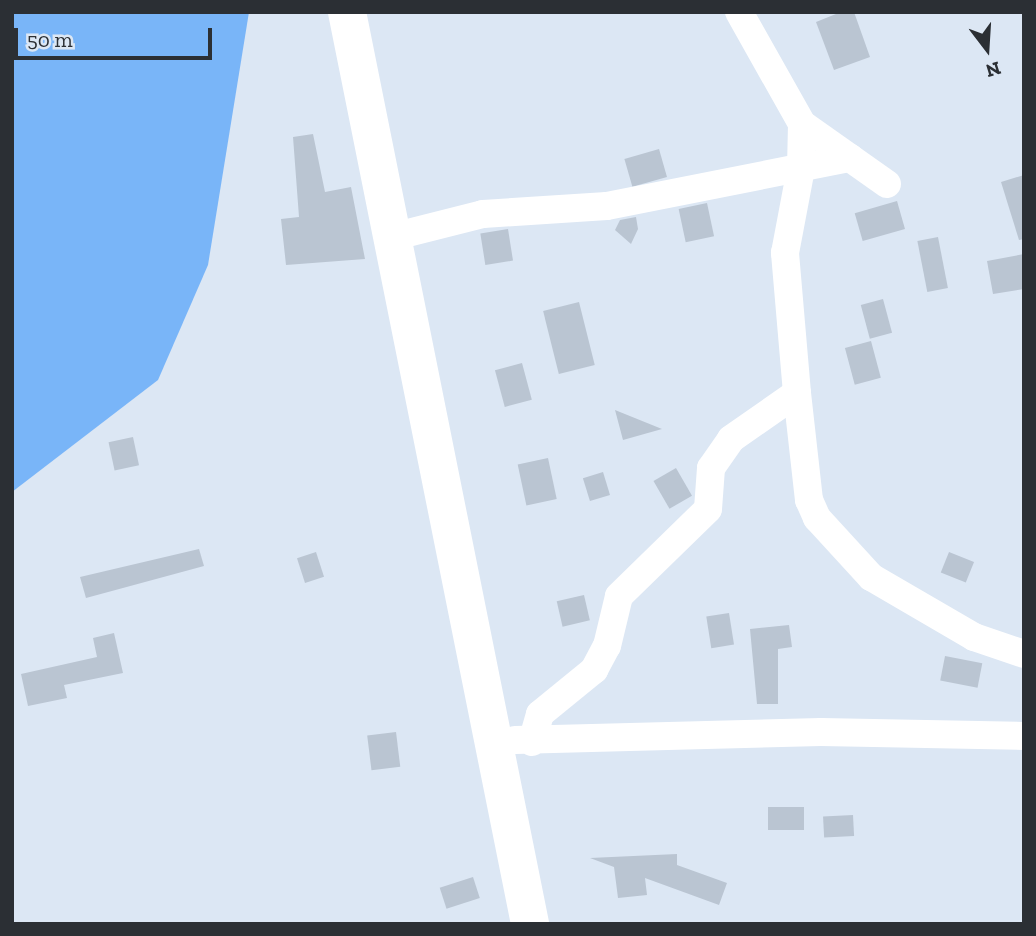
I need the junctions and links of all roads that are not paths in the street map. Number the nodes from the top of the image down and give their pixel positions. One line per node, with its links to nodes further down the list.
1 (347, 12): 7 (main road)
2 (739, 12): 3 (street)
3 (802, 124): 4 (street); 5 (street)
4 (850, 158): 5 (street); 6 (street)
5 (801, 168): 7 (street); 8 (street)
6 (887, 184)
7 (388, 238): 11 (main road)
8 (797, 393): 9 (street); 12 (street)
9 (1024, 654)
10 (1024, 736): 12 (street)
11 (491, 737): 12 (street); 13 (main road)
12 (532, 742)
13 (530, 924)

